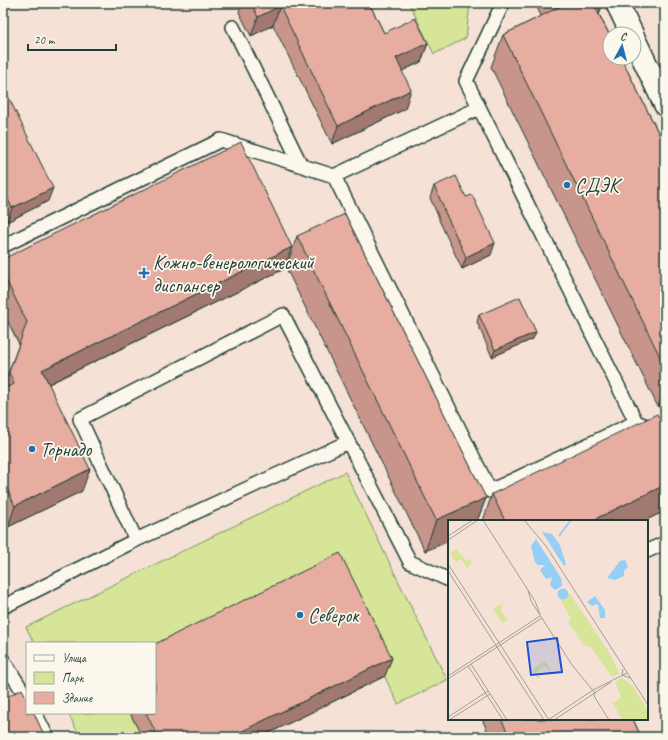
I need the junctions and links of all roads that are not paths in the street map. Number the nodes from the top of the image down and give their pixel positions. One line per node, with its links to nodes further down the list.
1 (503, 3): 7 (lane)
2 (617, 3): 3 (street)
3 (628, 26)
4 (233, 27): 8 (lane)
5 (642, 56): 6 (street)
6 (665, 104)
7 (479, 108): 9 (lane); 11 (lane)
8 (301, 165): 9 (lane); 10 (lane)
9 (334, 176): 11 (lane)
10 (3, 246)
11 (636, 422): 12 (lane)
12 (665, 433)
13 (348, 442): 14 (lane); 14 (lane); 17 (lane)
14 (136, 540): 18 (lane)
15 (665, 543): 16 (lane)
16 (648, 551)
17 (448, 580)
18 (3, 607)
19 (3, 660): 20 (lane)
20 (26, 696)
21 (36, 714): 22 (lane)
22 (47, 737)

